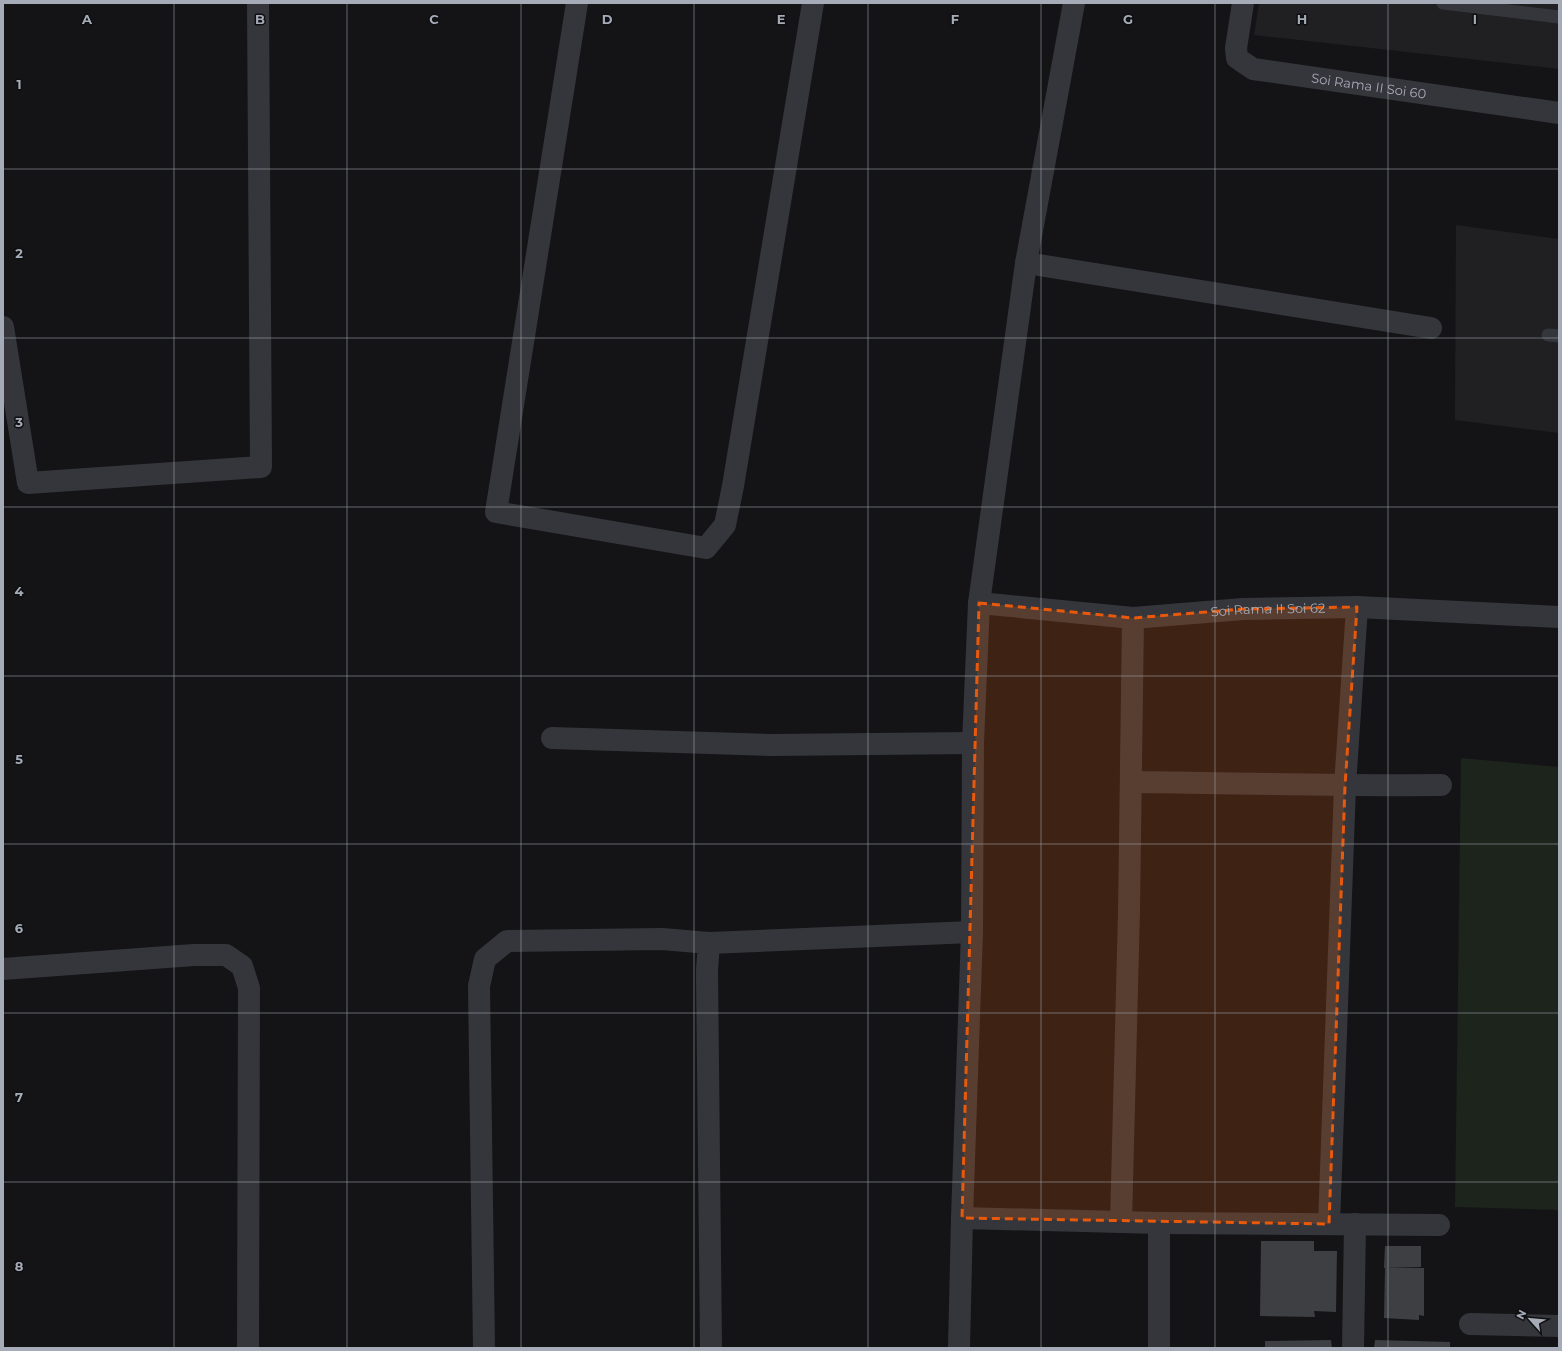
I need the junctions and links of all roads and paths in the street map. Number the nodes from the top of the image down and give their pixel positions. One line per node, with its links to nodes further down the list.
1 (258, 3): 11 (street)
2 (577, 3): 3 (street)
3 (813, 3)
4 (1074, 3): 10 (street)
5 (1244, 3): 9 (street, Soi Rama II Soi 60)
6 (1443, 3): 7 (lane)
7 (1529, 8): 8 (lane)
8 (1559, 17)
9 (1559, 113)
10 (1026, 263): 12 (street); 13 (street)
11 (3, 327)
12 (1431, 328)
13 (978, 603): 16 (street, Soi Rama II Soi 62); 18 (street)
14 (1357, 607): 15 (street, Soi Rama II Soi 62); 16 (street, Soi Rama II Soi 62); 21 (street)
15 (1559, 617)
16 (1133, 618): 19 (street)
17 (552, 738): 18 (street)
18 (973, 743): 22 (street)
19 (1132, 782): 21 (street); 26 (street)
20 (1441, 785): 21 (street)
21 (1345, 786): 28 (street)
22 (972, 932): 23 (street); 25 (street)
23 (709, 943): 34 (street); 35 (street)
24 (3, 969): 33 (street)
25 (962, 1218): 26 (street); 36 (street)
26 (1121, 1222): 27 (street)
27 (1159, 1223): 28 (street); 37 (street)
28 (1329, 1224): 29 (street)
29 (1355, 1224): 30 (street); 38 (street)
30 (1439, 1225)
31 (1470, 1324): 32 (street)
32 (1559, 1326)
33 (248, 1348)
34 (484, 1348)
35 (711, 1348)
36 (960, 1348)
37 (1159, 1348)
38 (1353, 1348)

